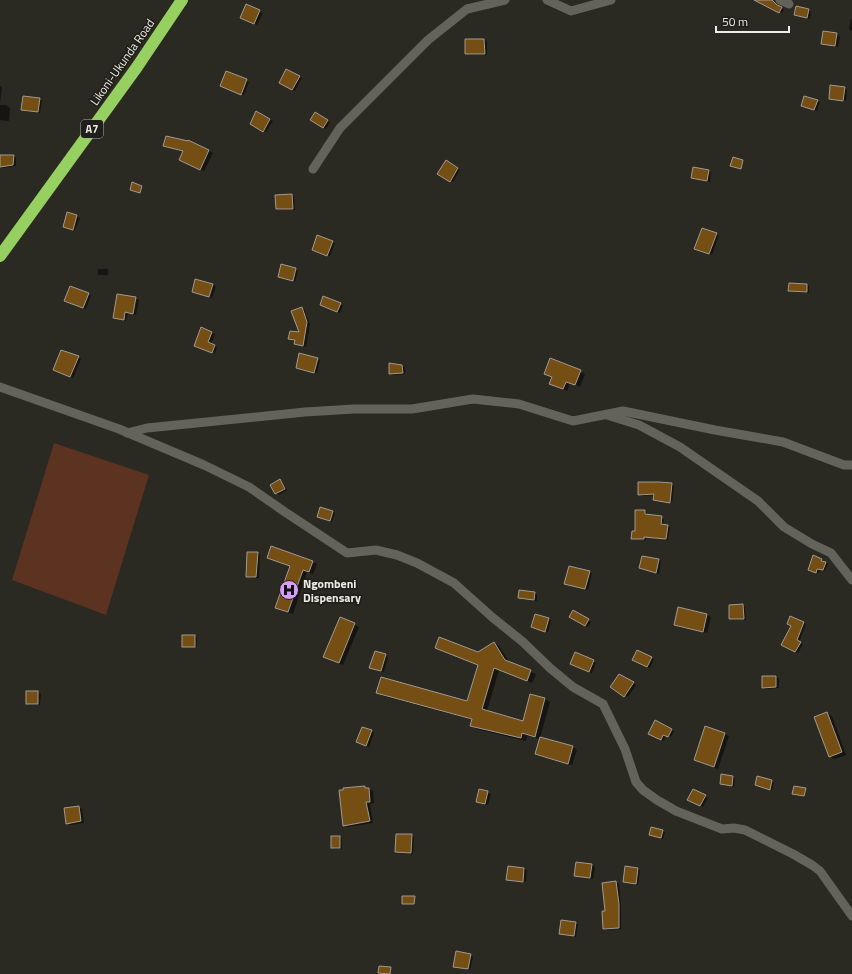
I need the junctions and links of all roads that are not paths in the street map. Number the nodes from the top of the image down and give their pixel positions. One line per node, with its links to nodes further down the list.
1 (182, 0): 8 (highway, Likoni-Ukunda Road / A7)
2 (505, 0): 7 (street)
3 (547, 0): 4 (street)
4 (611, 0)
5 (780, 0): 6 (street)
6 (789, 4)
7 (313, 169)
8 (0, 256)
9 (0, 387): 11 (street)
10 (605, 414): 11 (street); 12 (street); 13 (street)
11 (127, 433): 14 (street)
12 (852, 465)
13 (852, 580)
14 (852, 916)

